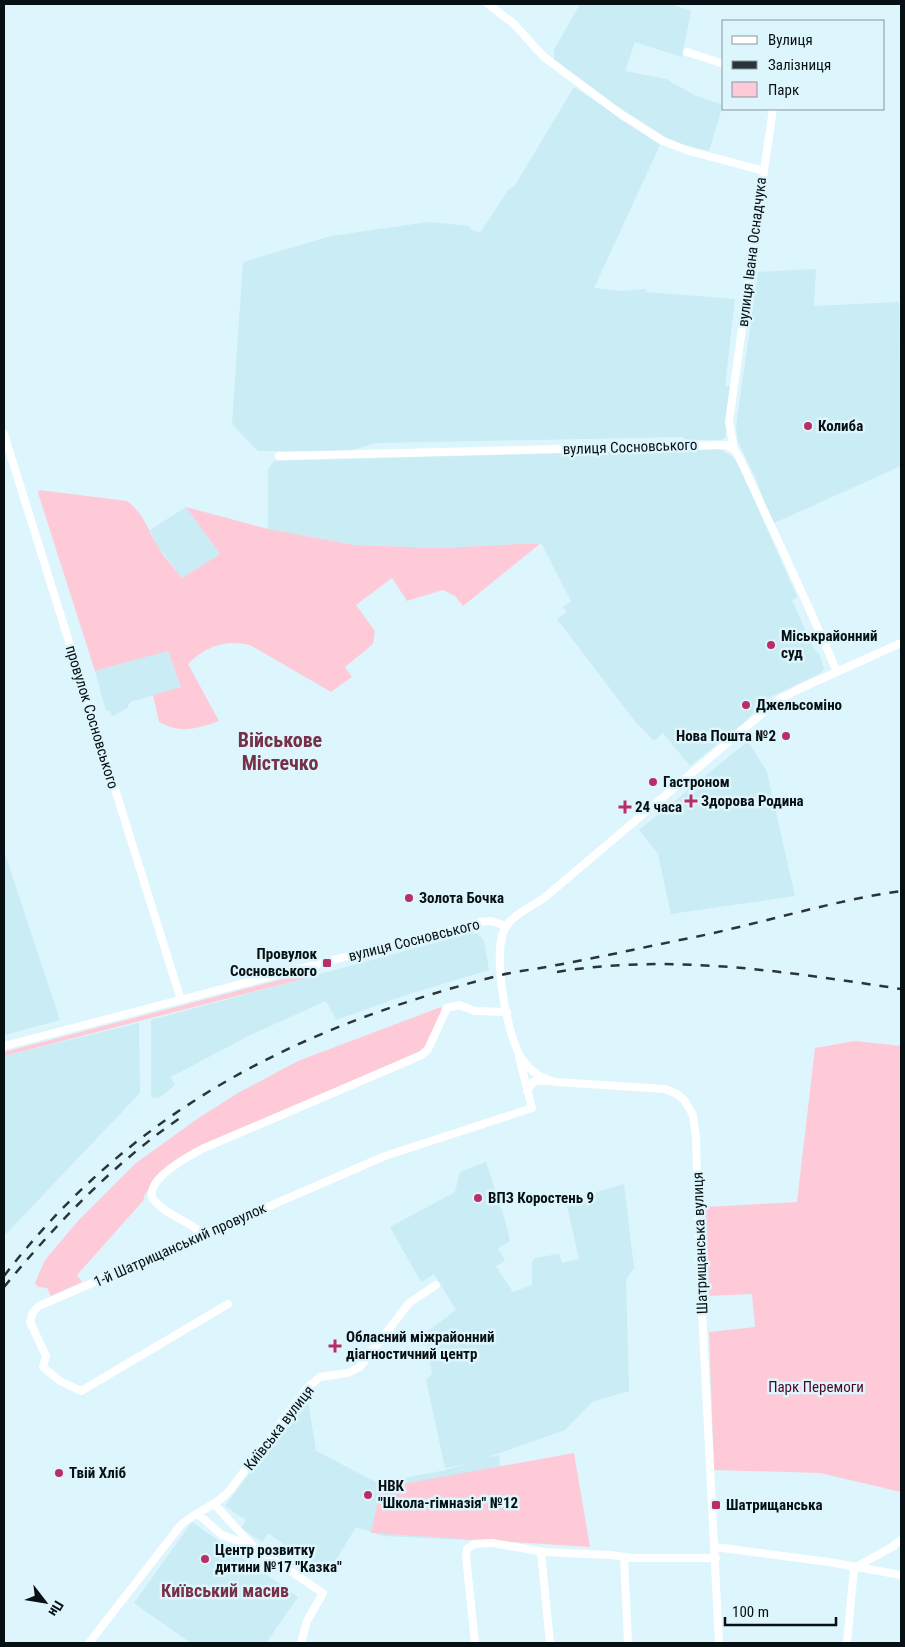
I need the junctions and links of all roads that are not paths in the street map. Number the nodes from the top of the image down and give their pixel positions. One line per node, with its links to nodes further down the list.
1 (488, 4): 5 (street, вулиця Івана Оснадчука)
2 (687, 52): 3 (street)
3 (722, 63)
4 (773, 110): 5 (street)
5 (764, 170): 7 (street, вулиця Івана Оснадчука)
6 (4, 434): 12 (street, провулок Сосновського)
7 (734, 449): 8 (street, вулиця Сосновського); 10 (street)
8 (279, 456)
9 (901, 643): 10 (street)
10 (837, 672): 11 (street)
11 (506, 926): 12 (street, вулиця Сосновського); 13 (street, Шатрищанська вулиця)
12 (181, 1000): 14 (street, вулиця Сосновського)
13 (507, 1012): 15 (street, Шатрищанська вулиця); 18 (street)
14 (4, 1046)
15 (517, 1050): 16 (street, Шатрищанська вулиця); 17 (street, 1-й Шатрищанський провулок)
16 (556, 1082): 17 (street); 24 (street, Шатрищанська вулиця)
17 (527, 1091): 18 (street, 1-й Шатрищанський провулок)
18 (202, 1234): 20 (street, 1-й Шатрищанський провулок)
19 (436, 1285): 21 (street, Київська вулиця)
20 (228, 1304)
21 (214, 1505): 22 (street, Київська вулиця); 25 (street)
22 (198, 1514): 25 (street); 31 (street, Київська вулиця)
23 (901, 1540): 29 (street)
24 (715, 1547): 28 (street, Шатрищанська вулиця); 29 (street)
25 (255, 1548): 32 (street)
26 (542, 1552): 27 (street); 33 (street); 34 (street)
27 (624, 1558): 28 (street); 35 (street)
28 (716, 1558): 36 (street, Шатрищанська вулиця)
29 (854, 1568): 30 (street); 37 (street)
30 (901, 1575)
31 (89, 1643)
32 (301, 1643)
33 (475, 1643)
34 (550, 1643)
35 (628, 1643)
36 (719, 1643)
37 (847, 1643)

